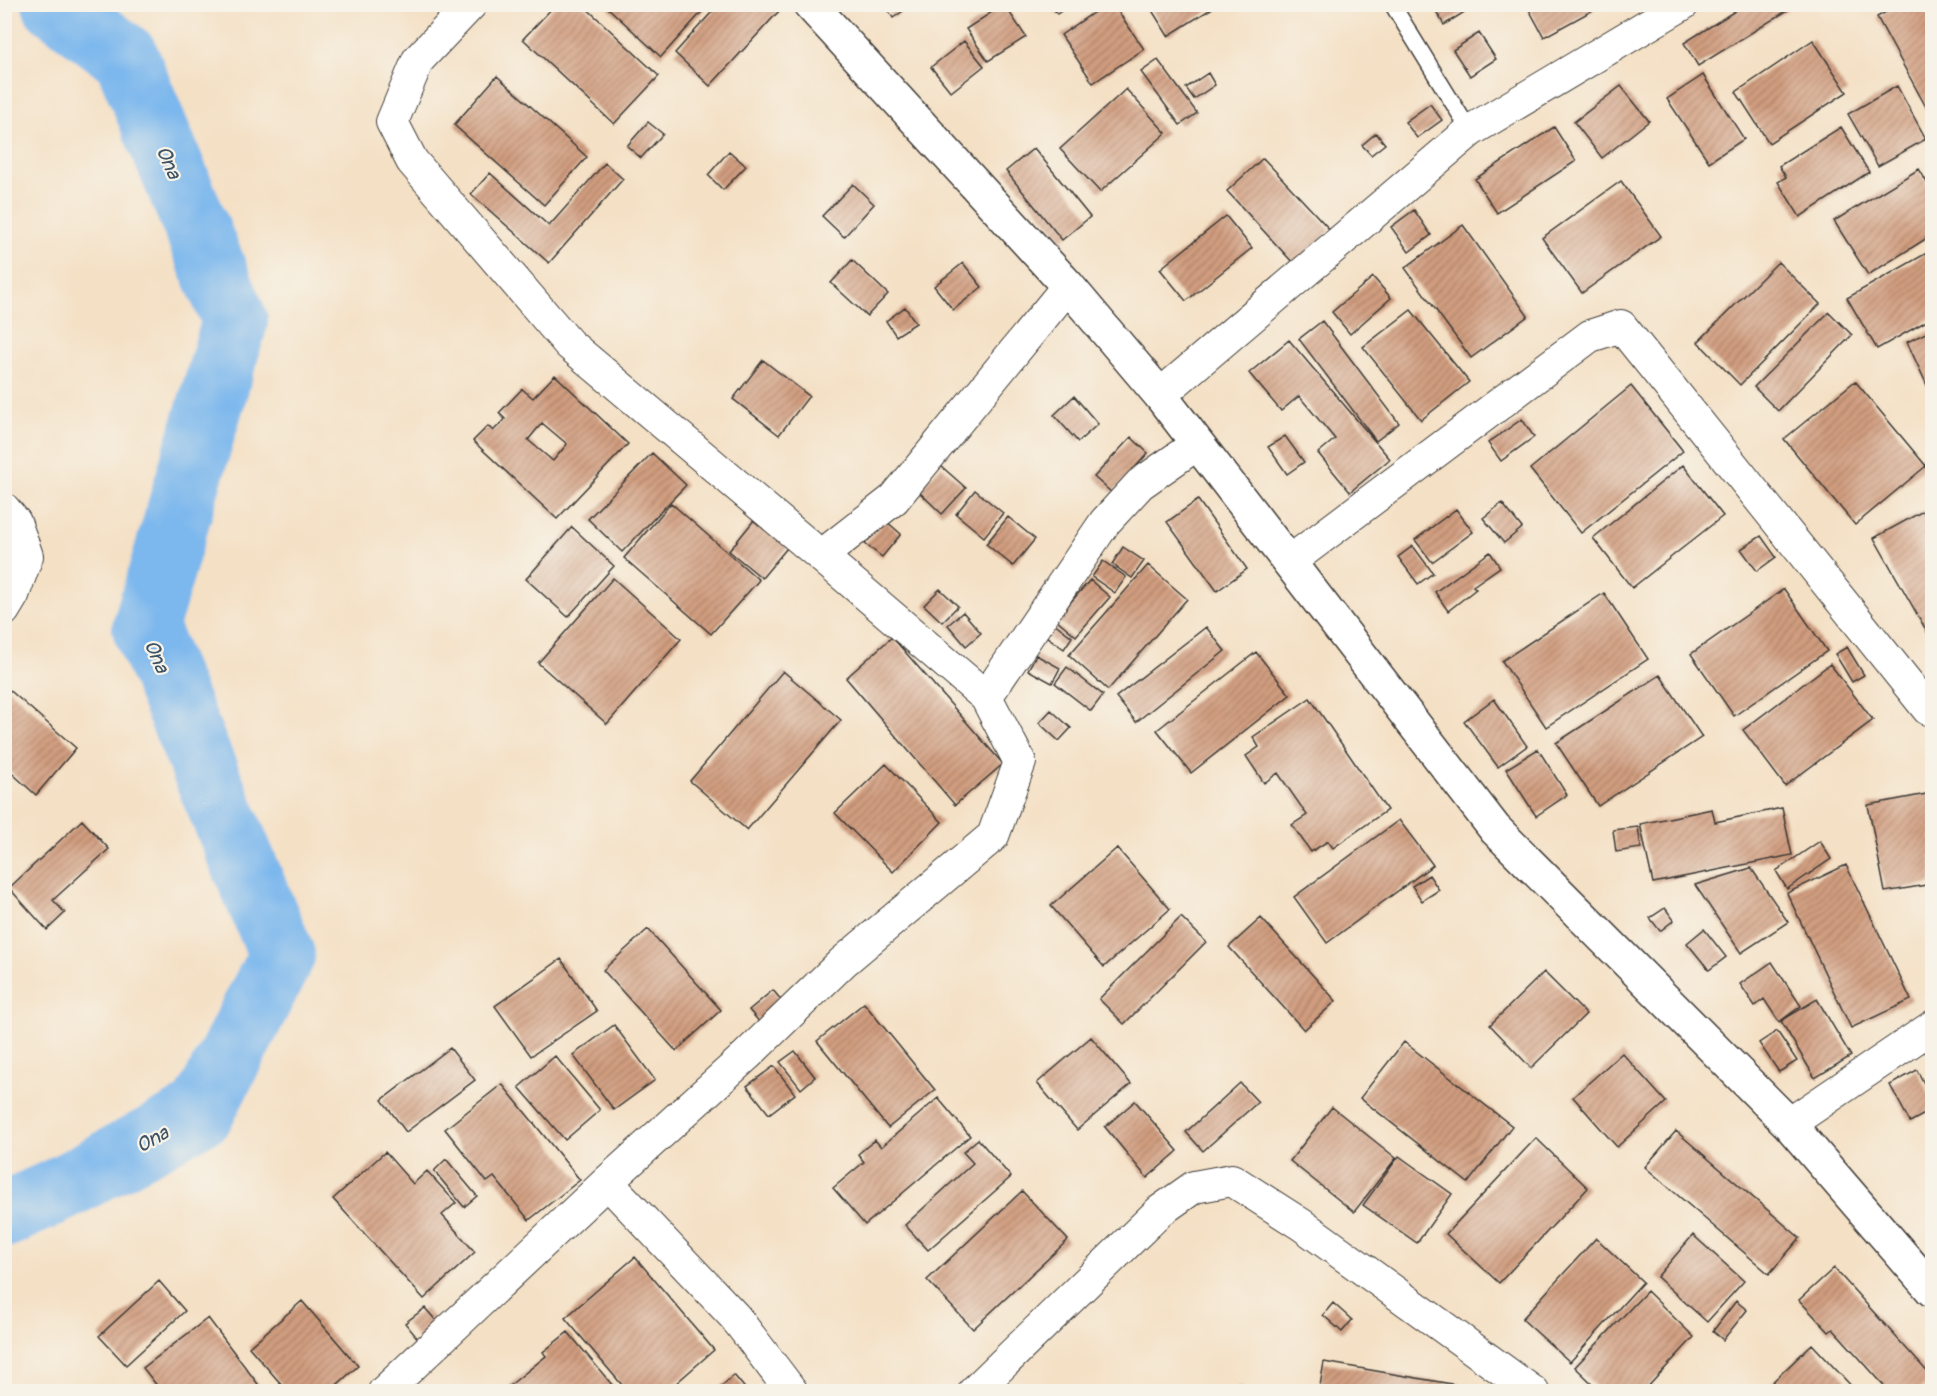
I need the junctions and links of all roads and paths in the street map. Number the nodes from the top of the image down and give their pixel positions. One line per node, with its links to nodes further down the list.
1 (471, 4): 10 (street)
2 (810, 4): 6 (street)
3 (1392, 4): 5 (lane)
4 (1683, 4): 5 (street)
5 (1470, 131): 7 (street)
6 (1068, 286): 7 (street); 10 (street)
7 (1160, 395): 8 (street)
8 (1197, 444): 11 (street); 13 (street)
9 (4, 509): 12 (street)
10 (821, 556): 13 (street)
11 (1289, 562): 14 (street); 16 (street)
12 (4, 610)
13 (986, 697): 17 (street)
14 (1932, 710)
15 (1932, 1027): 16 (street)
16 (1789, 1124): 18 (street)
17 (606, 1182): 19 (street); 20 (street)
18 (1932, 1290)
19 (384, 1392)
20 (792, 1392)
21 (974, 1392): 22 (street)
22 (1533, 1392)

